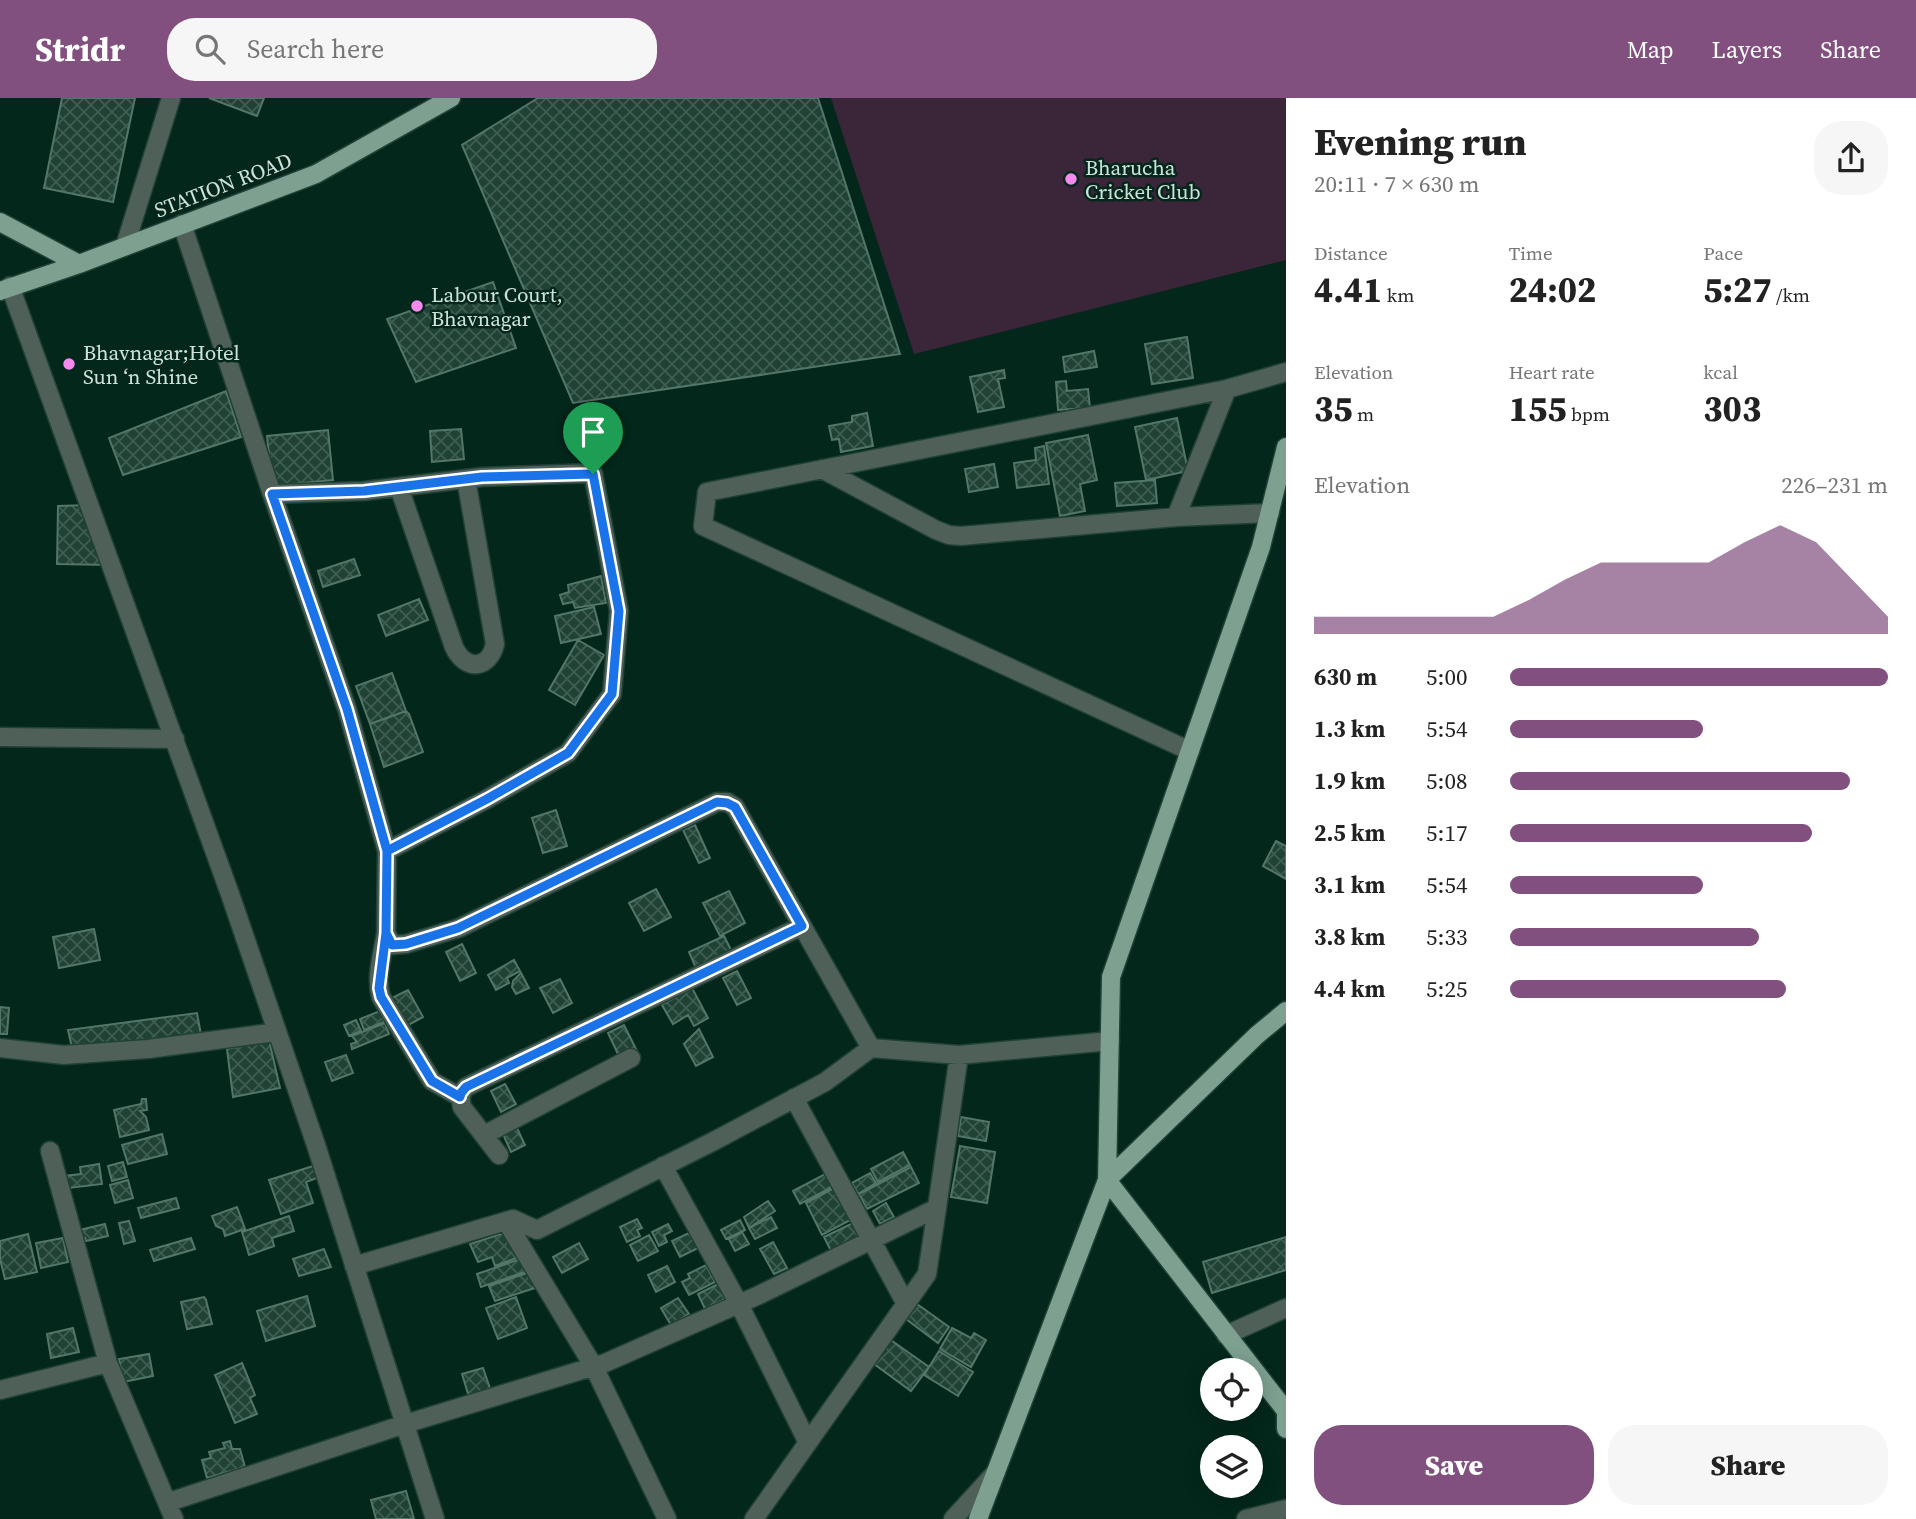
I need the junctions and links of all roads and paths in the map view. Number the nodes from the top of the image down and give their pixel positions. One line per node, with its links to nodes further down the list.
1 (171, 98): 5 (street)
2 (451, 98): 4 (main road, STATION ROAD)
3 (0, 222): 6 (main road)
4 (182, 224): 5 (main road, STATION ROAD); 14 (street)
5 (125, 246): 6 (main road, STATION ROAD)
6 (79, 264): 7 (main road, STATION ROAD)
7 (5, 289): 18 (street)
8 (1286, 372): 9 (street)
9 (1227, 389): 11 (street); 16 (street)
10 (1286, 447): 15 (main road)
11 (822, 469): 16 (street); 19 (street)
12 (466, 479): 13 (street); 13 (street); 20 (street)
13 (399, 487): 14 (street)
14 (272, 494): 20 (street)
15 (1270, 513): 16 (street); 19 (main road)
16 (1176, 517)
17 (0, 737): 18 (street)
18 (175, 738): 24 (street)
19 (1190, 751): 25 (main road)
20 (387, 851): 22 (street)
21 (802, 926): 22 (street); 27 (street); 30 (street)
22 (386, 933): 30 (street)
23 (1286, 1011): 36 (main road)
24 (277, 1032): 26 (street); 40 (street)
25 (1110, 1041): 28 (street); 36 (main road)
26 (0, 1048)
27 (871, 1048): 28 (street); 31 (street)
28 (959, 1055): 37 (street)
29 (631, 1058): 32 (street)
30 (460, 1097): 32 (street)
31 (794, 1098): 35 (street); 39 (street)
32 (484, 1135): 34 (street)
33 (50, 1151): 45 (street)
34 (499, 1154)
35 (663, 1166): 38 (street); 41 (street)
36 (1107, 1180): 44 (main road); 51 (main road)
37 (937, 1208): 39 (street); 42 (street)
38 (506, 1221): 40 (street); 46 (street)
39 (872, 1241): 41 (street); 42 (street)
40 (354, 1266): 48 (street)
41 (739, 1304): 46 (street); 50 (street)
42 (906, 1304): 50 (street)
43 (1286, 1308): 44 (street)
44 (1226, 1335): 49 (main road)
45 (108, 1363): 47 (street); 53 (street)
46 (594, 1367): 48 (street); 55 (street)
47 (0, 1390)
48 (405, 1424): 53 (street); 54 (street)
49 (1286, 1429)
50 (808, 1443): 56 (street)
51 (996, 1472): 57 (street); 58 (main road)
52 (1286, 1509): 59 (street)
53 (172, 1510)
54 (435, 1519)
55 (667, 1519)
56 (754, 1519)
57 (953, 1519)
58 (978, 1519)
59 (1246, 1519)

